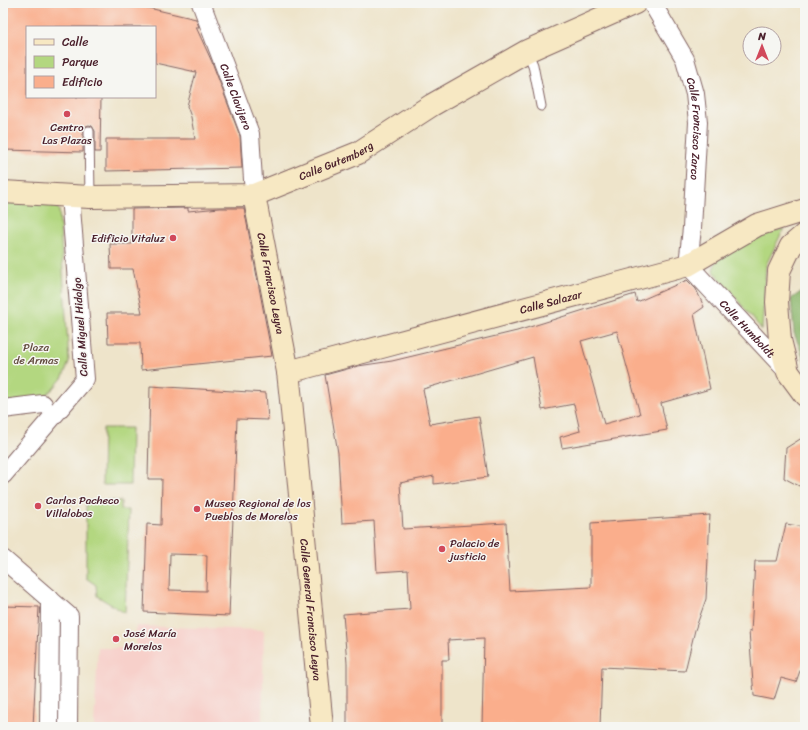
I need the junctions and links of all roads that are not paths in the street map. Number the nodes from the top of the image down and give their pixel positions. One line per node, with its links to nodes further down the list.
1 (201, 3): 8 (street, Calle Clavijero)
2 (635, 3): 4 (street, Calle Gutemberg)
3 (652, 3): 12 (street, Calle Francisco Zarco)
4 (527, 51): 5 (lane); 8 (street, Calle Gutemberg)
5 (541, 106)
6 (89, 132): 9 (lane)
7 (3, 192): 9 (street, Calle Gutemberg)
8 (254, 195): 9 (street, Calle Gutemberg); 13 (street, Calle Francisco Leyva)
9 (80, 196): 18 (street, Calle Miguel Hidalgo)
10 (804, 210): 12 (street, Calle Salazar)
11 (805, 234): 14 (street)
12 (688, 265): 13 (street, Calle Salazar); 14 (street, Calle Humboldt)
13 (288, 372): 23 (street, Calle General Francisco Leyva)
14 (788, 372): 15 (street, Calle Humboldt)
15 (805, 395)
16 (43, 404): 17 (street)
17 (3, 409)
18 (3, 476)
19 (3, 559): 20 (street)
20 (50, 599): 21 (street); 22 (street)
21 (49, 727)
22 (68, 727)
23 (322, 727)

